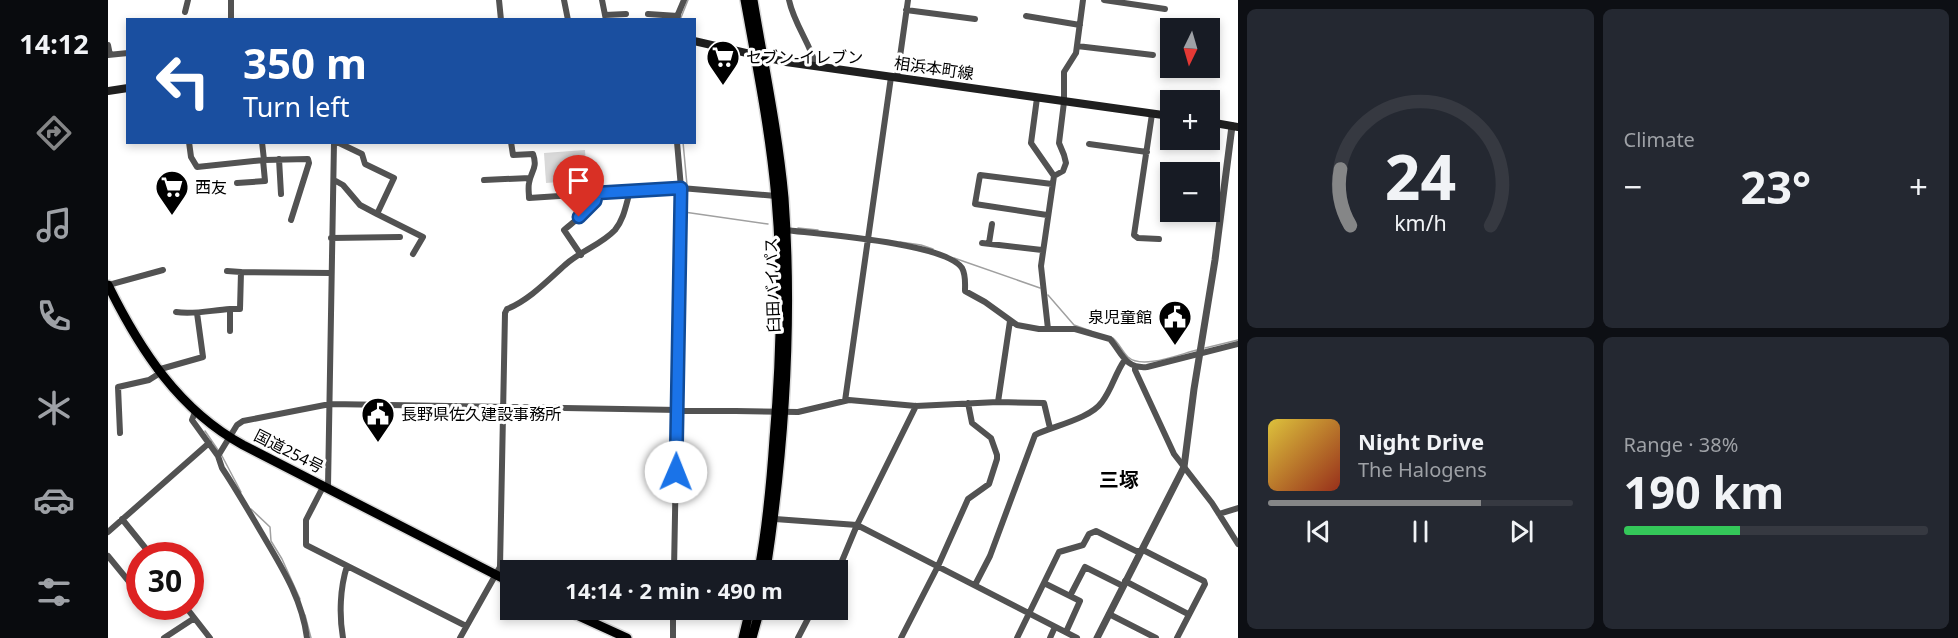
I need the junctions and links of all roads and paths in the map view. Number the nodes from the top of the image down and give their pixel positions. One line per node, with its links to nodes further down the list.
1 (188, 0): 15 (street)
2 (231, 0): 20 (street)
3 (499, 0): 21 (street)
4 (564, 0): 22 (street)
5 (602, 0): 19 (street)
6 (684, 0): 23 (street)
7 (745, 0): 32 (highway, 臼田バイパス)
8 (753, 0): 32 (highway, 臼田バイパス)
9 (789, 0): 33 (street)
10 (908, 0): 14 (street)
11 (1083, 0): 25 (street)
12 (1104, 0): 13 (street)
13 (1165, 9)
14 (906, 10): 24 (street); 34 (street)
15 (185, 12)
16 (626, 14): 19 (street)
17 (648, 14): 23 (street)
18 (1026, 16): 25 (street)
19 (606, 17)
20 (231, 18)
21 (501, 18)
22 (568, 18)
23 (677, 18)
24 (975, 19)
25 (1080, 25): 28 (street)
26 (696, 41): 32 (main road, 相浜本町線)
27 (108, 45): 30 (street)
28 (1077, 46): 31 (street); 38 (street)
29 (126, 53): 30 (street)
30 (109, 55)
31 (1153, 56)
32 (759, 57): 33 (main road, 相浜本町線); 63 (highway, 臼田バイパス); 68 (highway, 臼田バイパス)
33 (816, 66): 34 (main road, 相浜本町線)
34 (894, 77): 37 (main road, 相浜本町線); 72 (street)
35 (126, 88): 36 (main road)
36 (108, 91)
37 (1037, 98): 38 (main road, 相浜本町線); 53 (street)
38 (1064, 102): 39 (main road, 相浜本町線); 53 (street)
39 (1152, 114): 40 (main road, 相浜本町線); 50 (street)
40 (1160, 115)
41 (1220, 124): 42 (main road)
42 (1235, 126): 88 (street)
43 (189, 144): 52 (street)
44 (262, 144): 52 (street)
45 (336, 144): 55 (street)
46 (340, 144): 64 (street)
47 (511, 144): 54 (street)
48 (677, 144): 59 (street)
49 (1093, 147): 50 (street)
50 (1147, 152): 71 (street)
51 (279, 159): 52 (street); 62 (street); 66 (street)
52 (264, 160): 57 (street)
53 (1054, 176): 58 (street)
54 (530, 178): 56 (street); 61 (street)
55 (334, 180): 64 (street); 70 (street)
56 (484, 180)
57 (237, 183)
58 (1052, 184): 65 (street); 65 (street)
59 (681, 188): 60 (street); 63 (street); 98 (street)
60 (630, 191): 61 (street); 75 (street)
61 (597, 193): 75 (street)
62 (281, 194)
63 (776, 196): 99 (highway, 臼田バイパス)
64 (377, 214): 74 (street)
65 (1047, 215): 73 (street)
66 (291, 220)
67 (992, 224): 73 (street)
68 (785, 230): 72 (street); 99 (highway, 臼田バイパス)
69 (400, 237): 70 (street)
70 (331, 238): 79 (street)
71 (1159, 239)
72 (868, 241): 84 (street); 92 (street)
73 (1042, 250): 85 (street)
74 (413, 254)
75 (581, 255): 97 (street)
76 (163, 270): 80 (street)
77 (227, 271): 78 (street)
78 (241, 272): 79 (street); 81 (street)
79 (331, 273): 95 (street)
80 (108, 285): 91 (highway, 国道254号)
81 (230, 309): 83 (street); 86 (street)
82 (176, 312): 83 (street)
83 (197, 313): 91 (street)
84 (1010, 321): 85 (street); 93 (street)
85 (1048, 329): 89 (street)
86 (230, 331)
87 (1238, 344): 88 (street)
88 (1199, 354): 90 (street); 106 (street)
89 (1124, 361): 90 (street); 101 (street)
90 (1135, 367): 106 (street)
91 (159, 371): 100 (highway, 国道254号); 102 (street)
92 (845, 401): 96 (street); 99 (street)
93 (998, 402): 94 (street); 101 (street)
94 (968, 403): 96 (street); 123 (street)
95 (330, 404): 97 (street); 103 (street); 107 (street)
96 (916, 406): 112 (street)
97 (503, 407): 98 (street); 124 (street)
98 (677, 410): 99 (street); 118 (street)
99 (781, 411): 111 (highway, 臼田バイパス); 119 (highway, 臼田バイパス)
100 (195, 412): 103 (highway, 国道254号); 104 (street)
101 (1050, 428): 129 (street)
102 (120, 433)
103 (230, 437): 105 (street); 107 (highway, 国道254号)
104 (209, 443): 105 (street); 110 (street)
105 (218, 456): 148 (street)
106 (1184, 467): 109 (street); 116 (street)
107 (326, 486): 122 (street); 124 (highway, 国道254号)
108 (1238, 508): 109 (street)
109 (1219, 514): 115 (street)
110 (122, 519): 113 (street); 114 (street)
111 (775, 519): 112 (street); 120 (highway, 臼田バイパス)
112 (857, 525): 121 (street); 123 (street)
113 (108, 532)
114 (141, 542)
115 (1238, 544)
116 (1140, 551): 127 (street); 128 (street); 133 (street)
117 (108, 556): 126 (street)
118 (674, 560)
119 (761, 560)
120 (768, 560)
121 (842, 560)
122 (347, 566): 142 (street); 149 (street)
123 (938, 566): 129 (street); 157 (street)
124 (496, 574): 125 (highway, 国道254号); 142 (street)
125 (500, 576)
126 (126, 578)
127 (1044, 583): 130 (street); 131 (street)
128 (1124, 584): 130 (street); 132 (street); 133 (street)
129 (975, 585): 131 (street)
130 (1070, 596): 144 (street)
131 (1029, 613): 143 (street); 158 (street)
132 (1108, 614): 145 (street); 161 (street)
133 (1188, 614): 163 (street)
134 (192, 620): 146 (street)
135 (195, 620): 147 (street)
136 (584, 620): 151 (highway)
137 (588, 620): 152 (highway)
138 (673, 620): 153 (street)
139 (747, 620): 154 (highway)
140 (757, 620): 155 (highway)
141 (807, 620): 156 (street)
142 (466, 626): 150 (street)
143 (1055, 627): 144 (street); 159 (street)
144 (1066, 632): 160 (street)
145 (1148, 636): 162 (street)
146 (164, 638)
147 (210, 638)
148 (307, 638)
149 (343, 638)
150 (460, 638)
151 (617, 638)
152 (627, 638)
153 (673, 638)
154 (743, 638)
155 (752, 638)
156 (798, 638)
157 (901, 638)
158 (1017, 638)
159 (1050, 638)
160 (1077, 638)
161 (1097, 638)
162 (1156, 638)
163 (1177, 638)

